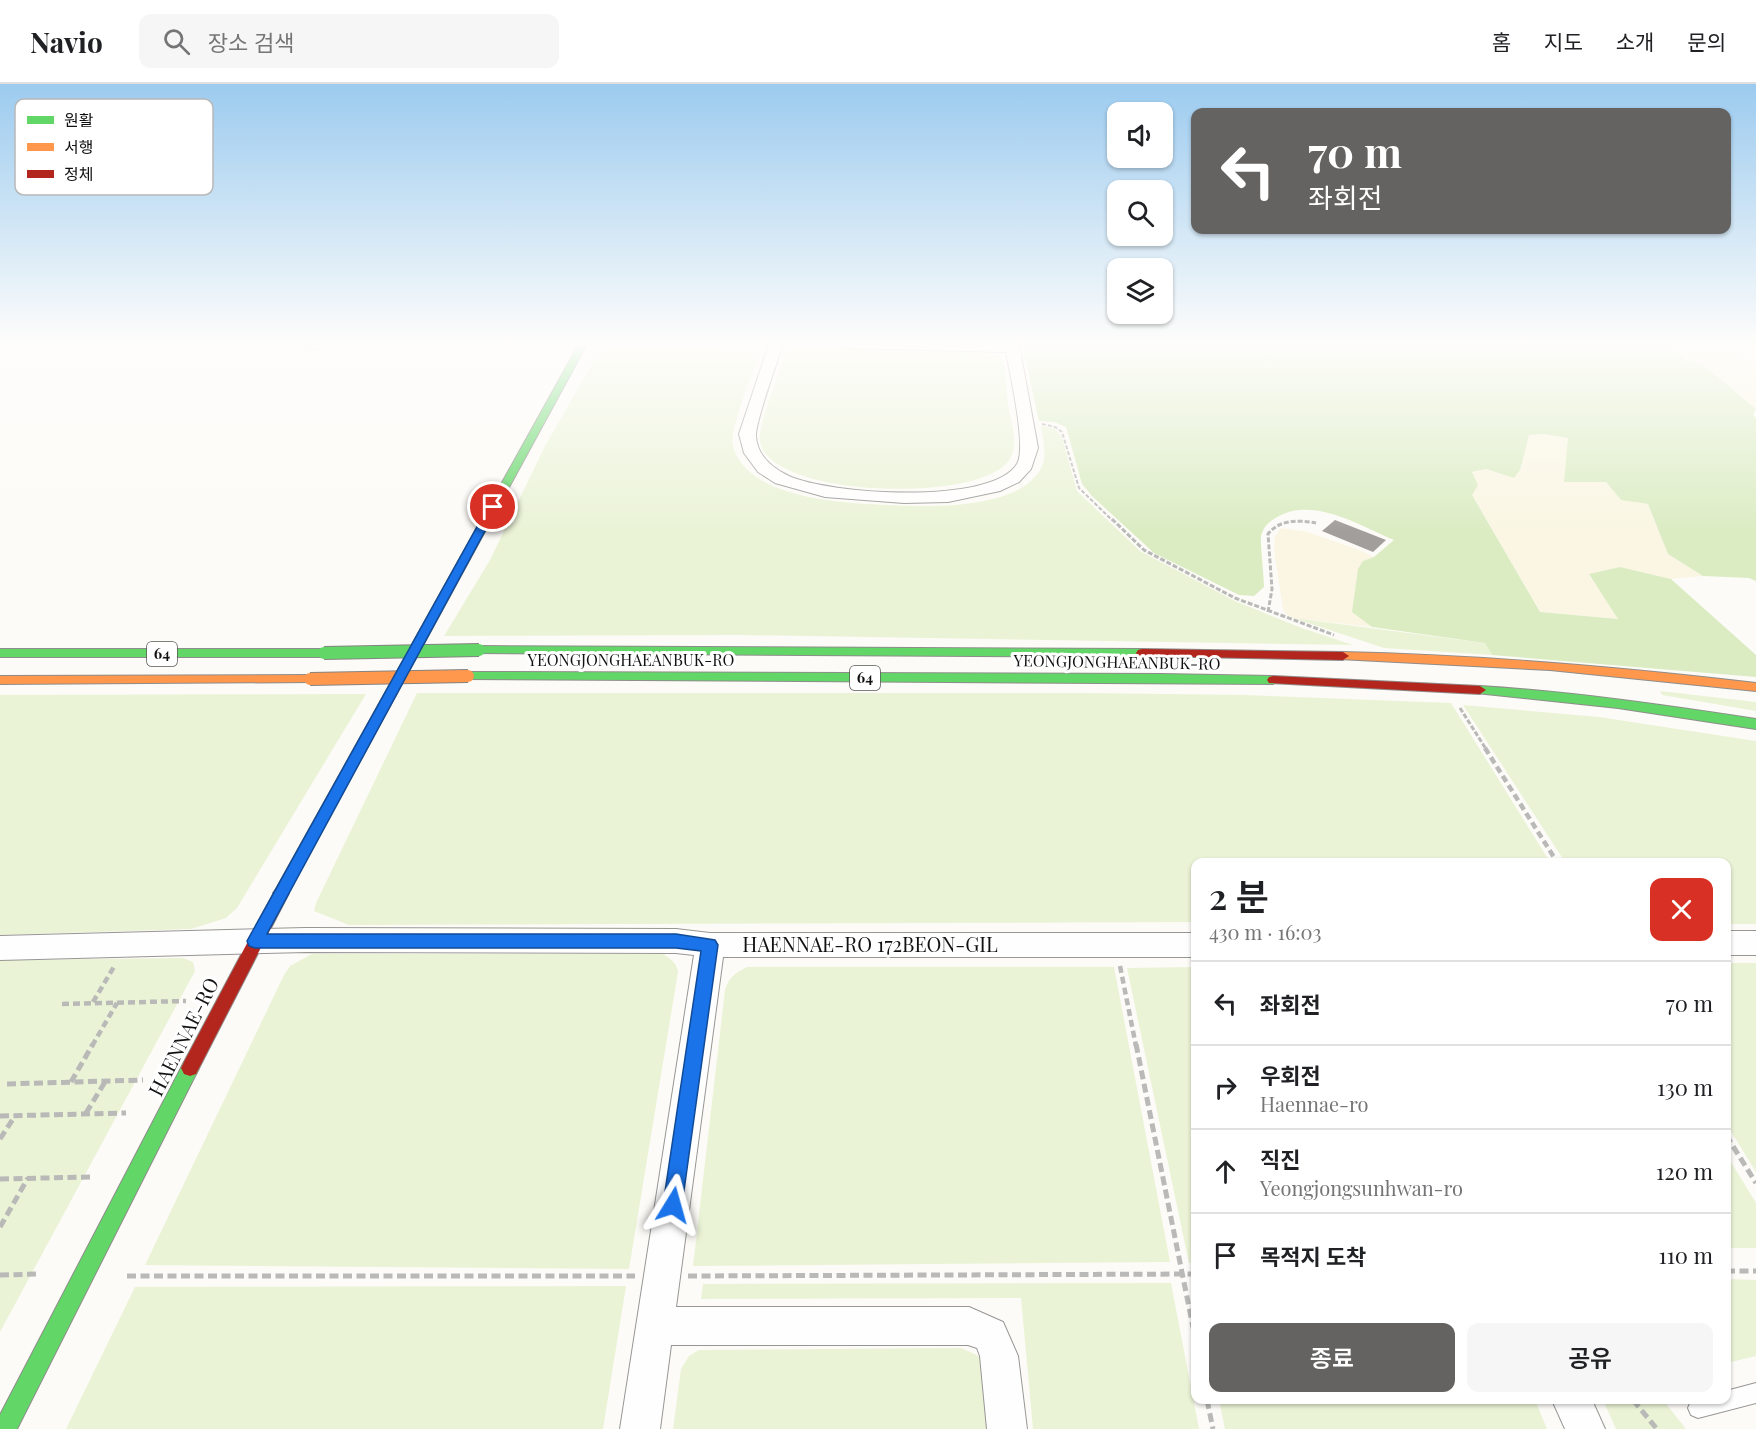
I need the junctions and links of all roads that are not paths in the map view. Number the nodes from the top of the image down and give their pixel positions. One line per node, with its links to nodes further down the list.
1 (548, 407): 8 (main road, HAENNAE-RO)
2 (755, 407): 3 (street)
3 (1023, 407)
4 (0, 653): 6 (main road, YEONGJONGHAEANBUK-RO / 64, bridge)
5 (0, 680): 7 (main road, YEONGJONGHAEANBUK-RO / 64, bridge)
6 (1756, 687)
7 (1756, 724)
8 (255, 941): 11 (street, HAENNAE-RO 172BEON-GIL); 13 (street, HAENNAE-RO 172BEON-GIL); 20 (main road, HAENNAE-RO)
9 (1731, 943): 10 (street)
10 (1756, 943)
11 (710, 945): 12 (street, HAENNAE-RO 172BEON-GIL); 14 (street)
12 (1191, 945)
13 (0, 948)
14 (656, 1326): 21 (street); 22 (street)
15 (1756, 1393): 16 (lane)
16 (1731, 1399)
17 (1574, 1404): 23 (street)
18 (1713, 1404): 19 (lane)
19 (1698, 1408)
20 (5, 1429)
21 (640, 1429)
22 (1007, 1429)
23 (1585, 1429)

